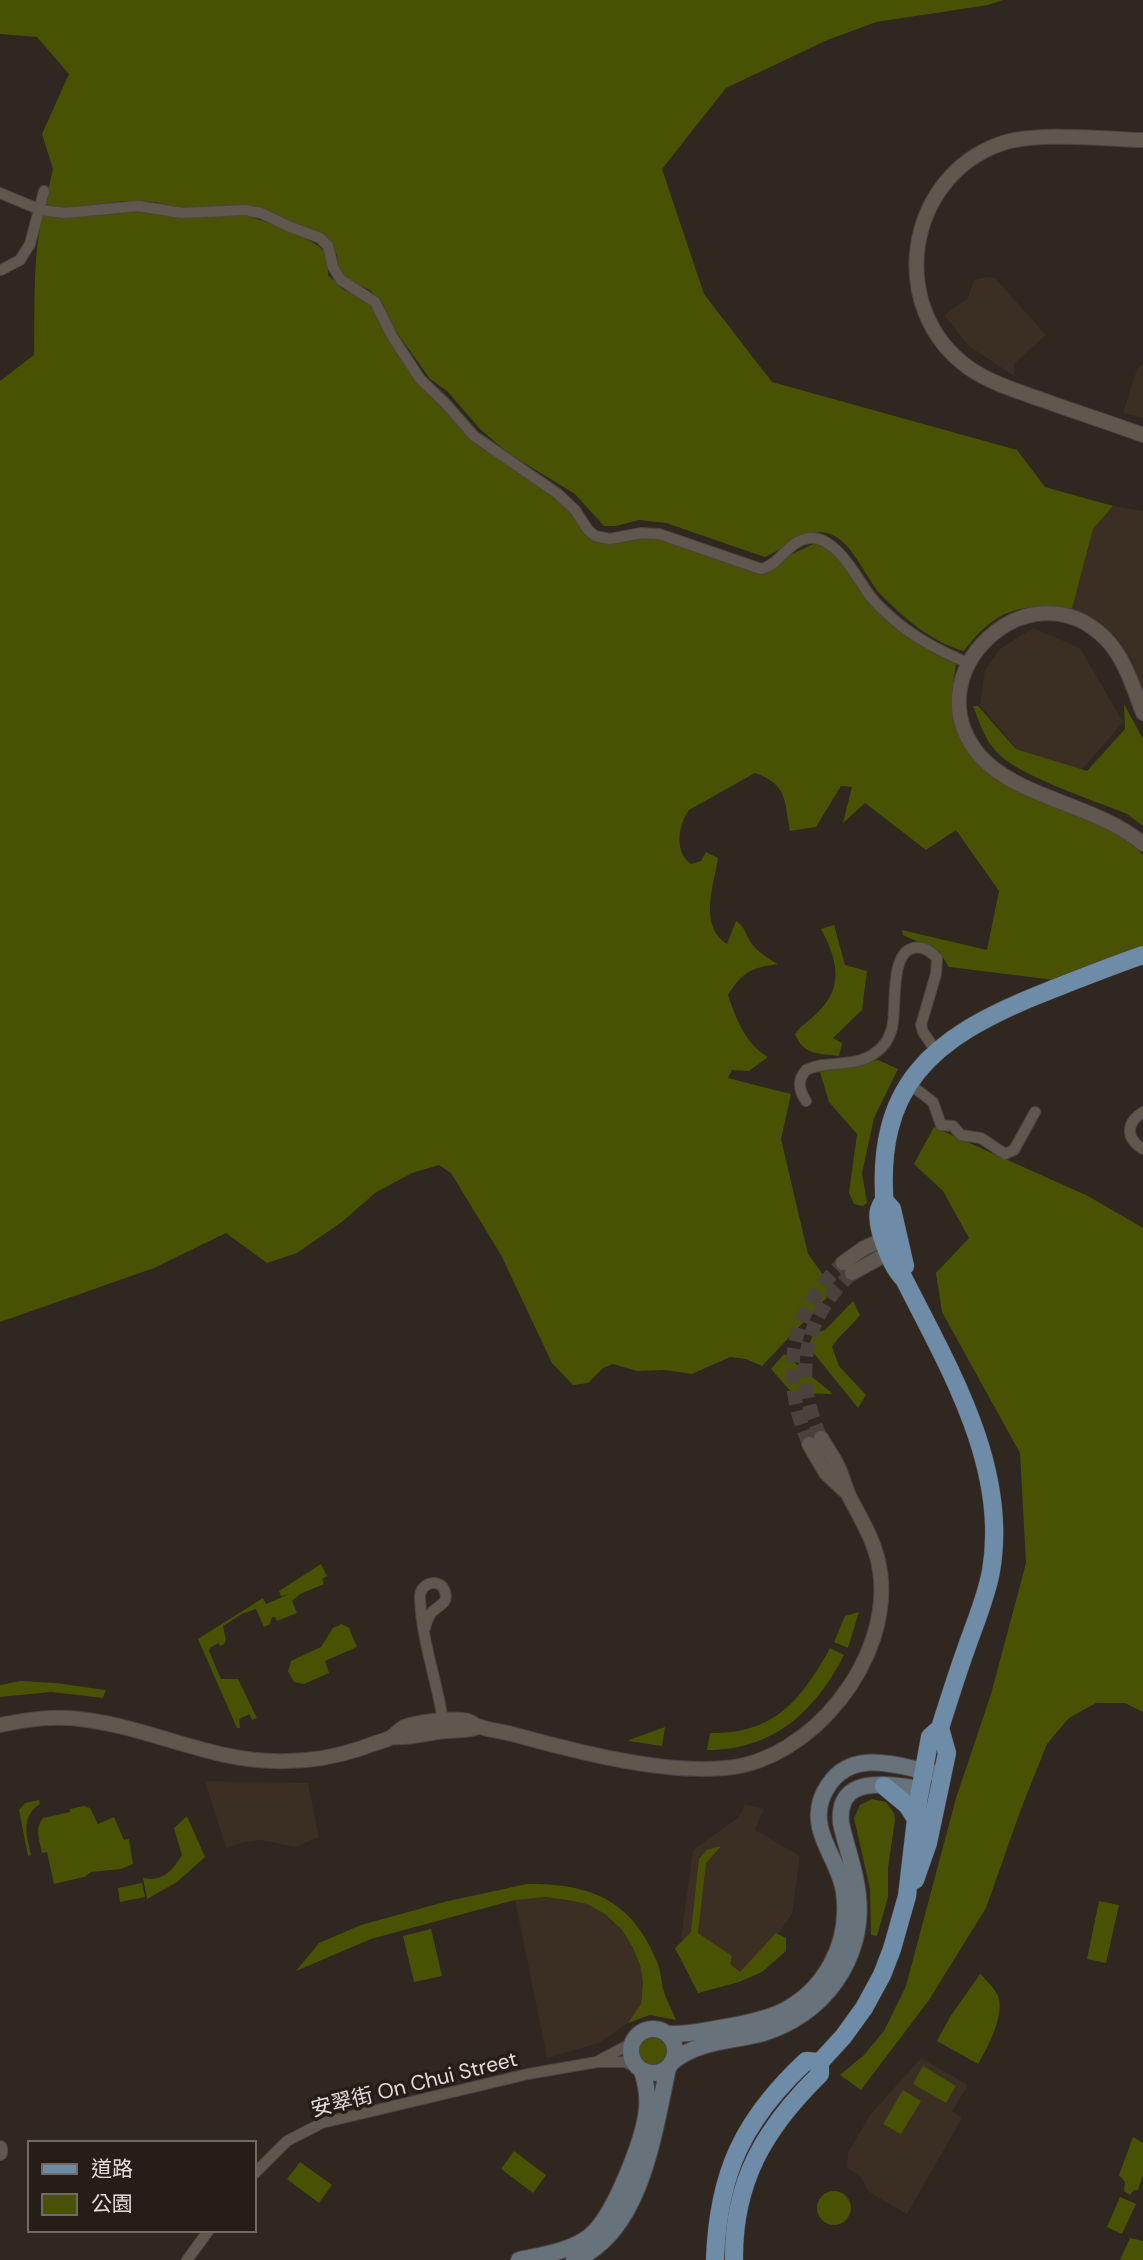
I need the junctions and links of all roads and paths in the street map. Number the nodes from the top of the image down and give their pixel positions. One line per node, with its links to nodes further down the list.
1 (1143, 141): 6 (street)
2 (44, 191): 4 (street)
3 (0, 193): 4 (street)
4 (41, 210): 5 (street); 7 (street)
5 (1, 270)
6 (1143, 435)
7 (968, 663): 8 (street); 9 (street)
8 (1143, 713)
9 (1143, 844)
10 (1143, 955): 11 (main road)
11 (936, 1051): 12 (main road); 13 (street)
12 (908, 1083): 14 (street); 17 (main road)
13 (806, 1101)
14 (1035, 1112)
15 (1143, 1112): 16 (street)
16 (1143, 1149)
17 (888, 1244): 18 (street); 25 (main road)
18 (848, 1268)
19 (815, 1441): 24 (street)
20 (420, 1599): 21 (street); 21 (street); 22 (street)
21 (437, 1608): 22 (street)
22 (425, 1628): 24 (street)
23 (0, 1725): 24 (street)
24 (440, 1726)
25 (933, 1772): 27 (main road); 29 (main road); 30 (main road)
26 (884, 1786): 27 (main road); 28 (main road); 34 (main road)
27 (920, 1789): 28 (main road)
28 (916, 1819): 29 (main road)
29 (907, 1896): 33 (main road)
30 (667, 2034): 31 (main road); 34 (main road)
31 (632, 2043): 32 (street, 安翠街 On Chui Street); 35 (main road)
32 (597, 2062): 35 (street, 安翠街 On Chui Street); 36 (street, 安翠街 On Chui Street)
33 (820, 2062): 37 (main road); 39 (main road)
34 (670, 2065): 35 (main road); 42 (main road)
35 (639, 2069): 41 (main road)
36 (256, 2172)
37 (741, 2196): 45 (main road); 46 (main road)
38 (208, 2232): 40 (street)
39 (716, 2241): 43 (main road); 44 (main road)
40 (187, 2260)
41 (519, 2260)
42 (574, 2260)
43 (708, 2260)
44 (715, 2260)
45 (734, 2260)
46 (746, 2260)

